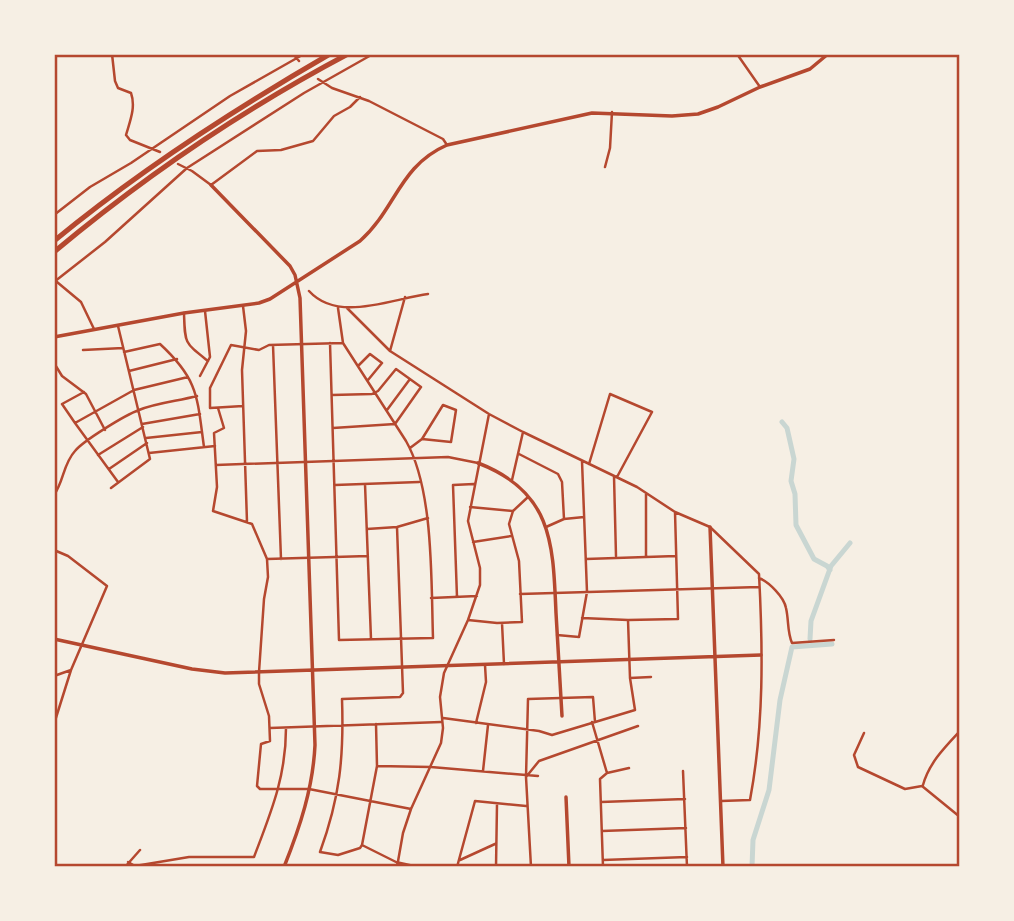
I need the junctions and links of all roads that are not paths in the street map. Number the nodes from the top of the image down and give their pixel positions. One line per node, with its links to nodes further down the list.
1 (112, 54): 16 (street)
2 (293, 54): 9 (street)
3 (303, 54): 9 (street)
4 (330, 54): 23 (highway)
5 (348, 54): 24 (highway)
6 (373, 54): 11 (street)
7 (737, 54): 12 (street)
8 (828, 54): 12 (street)
9 (298, 59): 16 (street)
10 (318, 79): 11 (street)
11 (322, 83): 13 (street); 20 (street)
12 (760, 87): 14 (street)
13 (360, 97): 15 (street); 21 (street)
14 (612, 113): 15 (street); 19 (street)
15 (447, 145): 26 (street)
16 (152, 148): 17 (street); 22 (street)
17 (160, 152)
18 (178, 164): 20 (street)
19 (605, 167)
20 (187, 168): 21 (street); 25 (street)
21 (211, 185): 26 (street)
22 (54, 215)
23 (54, 241)
24 (54, 252)
25 (55, 281): 36 (street)
26 (297, 282): 30 (street); 40 (street)
27 (309, 291): 31 (street)
28 (428, 294): 29 (street)
29 (405, 297): 32 (street); 45 (street)
30 (243, 306): 33 (street); 42 (street)
31 (338, 308): 32 (street); 39 (street)
32 (347, 308): 45 (street)
33 (205, 311): 34 (street); 47 (street)
34 (184, 313): 35 (street); 47 (street)
35 (118, 326): 36 (street); 44 (street)
36 (94, 329): 37 (street)
37 (54, 337)
38 (330, 343): 39 (street); 40 (street); 58 (street)
39 (343, 343): 49 (street)
40 (302, 344): 41 (street); 87 (street)
41 (273, 345): 42 (street); 88 (street)
42 (244, 347): 60 (street); 61 (street)
43 (83, 350): 44 (street)
44 (124, 350): 46 (street); 50 (street)
45 (390, 351): 66 (street)
46 (177, 359): 50 (street); 52 (street)
47 (208, 361): 51 (street)
48 (54, 363): 56 (street)
49 (358, 366): 54 (street); 54 (street)
50 (129, 371): 55 (street)
51 (200, 376)
52 (188, 377): 55 (street); 59 (street)
53 (410, 379): 57 (street); 63 (street); 68 (street)
54 (368, 380): 57 (street)
55 (134, 390): 62 (street); 64 (street)
56 (84, 392): 64 (street); 67 (street)
57 (375, 392): 58 (street); 63 (street)
58 (332, 395): 70 (street)
59 (197, 396): 62 (street); 65 (street)
60 (243, 406): 61 (street); 90 (street)
61 (218, 408): 78 (street)
62 (138, 410): 69 (street); 71 (street)
63 (387, 410): 68 (street)
64 (95, 411): 67 (street); 71 (street)
65 (200, 414): 69 (street); 72 (street)
66 (489, 414): 73 (street); 89 (street)
67 (75, 423): 76 (street)
68 (396, 424): 70 (street); 80 (street)
69 (142, 425): 74 (street); 83 (street)
70 (333, 428): 85 (street)
71 (105, 430): 76 (street)
72 (202, 432): 74 (street); 79 (street)
73 (523, 432): 82 (street); 86 (street)
74 (145, 439): 77 (street)
75 (422, 439): 75 (street); 80 (street)
76 (88, 440): 83 (street); 103 (street)
77 (147, 443): 81 (street); 93 (street)
78 (215, 446): 79 (street); 92 (street)
79 (204, 447): 81 (street)
80 (410, 447): 84 (street)
81 (149, 453): 96 (street)
82 (519, 454): 95 (street); 110 (street)
83 (98, 455): 93 (street)
84 (414, 458): 85 (street); 89 (street); 97 (street)
85 (334, 461): 87 (street); 100 (street)
86 (582, 461): 91 (street); 108 (street)
87 (306, 462): 88 (street); 123 (street)
88 (277, 463): 90 (street); 126 (street)
89 (478, 463): 95 (street); 99 (street)
90 (245, 464): 92 (street); 111 (street)
91 (589, 464): 94 (street); 94 (street)
92 (216, 465): 111 (street)
93 (108, 469): 96 (street)
94 (615, 477): 102 (street); 124 (street)
95 (511, 481): 104 (street)
96 (118, 482): 101 (street)
97 (419, 482): 98 (street); 109 (street)
98 (365, 484): 100 (street); 115 (street)
99 (474, 484): 105 (street); 137 (street)
100 (334, 485): 121 (street)
101 (111, 488)
102 (646, 494): 107 (street); 122 (street)
103 (54, 495)
104 (528, 497): 106 (street); 113 (street)
105 (470, 507): 106 (street); 117 (street)
106 (513, 511): 116 (street)
107 (675, 512): 114 (street); 120 (street)
108 (584, 517): 110 (street); 127 (street)
109 (428, 518): 112 (street); 136 (street)
110 (564, 519): 113 (street)
111 (247, 522): 125 (street)
112 (397, 527): 115 (street); 145 (street)
113 (546, 527): 133 (street)
114 (710, 527): 128 (street); 130 (street)
115 (367, 529): 119 (street)
116 (511, 536): 117 (street); 134 (street)
117 (473, 542): 135 (street)
118 (54, 550): 147 (street)
119 (368, 556): 121 (street); 144 (street)
120 (676, 556): 122 (street); 131 (street)
121 (337, 557): 123 (street); 144 (street)
122 (646, 557): 124 (street)
123 (309, 558): 126 (street); 157 (street)
124 (616, 558): 127 (street)
125 (267, 559): 126 (street); 158 (street)
126 (281, 559)
127 (586, 559): 132 (street)
128 (759, 578): 129 (street); 146 (street)
129 (759, 587): 130 (street); 148 (street)
130 (713, 588): 131 (street); 149 (street)
131 (677, 589): 132 (street); 139 (street)
132 (587, 592): 133 (street); 138 (street)
133 (555, 593): 134 (street); 142 (street)
134 (520, 594): 141 (street)
135 (477, 596): 137 (street); 140 (street)
136 (432, 597): 137 (street); 145 (street)
137 (457, 597)
138 (582, 618): 139 (street); 142 (street)
139 (628, 620): 150 (street)
140 (468, 621): 141 (street); 154 (street)
141 (502, 623): 152 (street)
142 (557, 635): 151 (street)
143 (54, 639): 147 (street)
144 (371, 639): 145 (street)
145 (401, 639): 155 (street)
146 (834, 640)
147 (82, 645): 156 (street); 158 (street)
148 (761, 655): 149 (street); 194 (street)
149 (715, 657): 150 (street); 194 (street)
150 (629, 660): 151 (street); 161 (street)
151 (559, 662): 152 (street); 162 (street)
152 (504, 664): 153 (street)
153 (485, 665): 154 (street); 166 (street)
154 (447, 666): 155 (street); 164 (street)
155 (402, 667): 157 (street); 171 (street)
156 (71, 670): 159 (street); 167 (street)
157 (313, 671): 158 (street); 170 (street)
158 (259, 672): 174 (street)
159 (54, 676)
160 (651, 677): 161 (street)
161 (630, 678): 165 (street)
162 (561, 697): 163 (street); 165 (street); 175 (street)
163 (562, 716)
164 (442, 720): 166 (street); 168 (street); 180 (street)
165 (593, 722): 175 (street); 178 (street)
166 (476, 723): 169 (street)
167 (54, 724)
168 (376, 724): 171 (street); 179 (street)
169 (488, 725): 175 (street); 183 (street)
170 (314, 726): 171 (street); 173 (street); 189 (street)
171 (343, 726): 190 (street)
172 (638, 726): 178 (street)
173 (286, 727): 174 (street); 188 (street)
174 (270, 728): 188 (street)
175 (526, 729): 186 (street)
176 (960, 731): 187 (street)
177 (864, 733): 187 (street)
178 (598, 741): 184 (street); 186 (street)
179 (377, 766): 180 (street); 193 (street)
180 (431, 767): 183 (street); 198 (street)
181 (629, 768): 184 (street)
182 (684, 771): 192 (street)
183 (483, 772): 186 (street)
184 (607, 773): 195 (street)
185 (538, 776): 186 (street)
186 (526, 777): 197 (street)
187 (922, 786): 199 (street)
188 (279, 788): 189 (street); 208 (street)
189 (310, 789): 190 (street); 211 (street)
190 (337, 794): 193 (street); 203 (street)
191 (566, 797): 216 (street)
192 (685, 799): 195 (street); 200 (street)
193 (370, 801): 198 (street); 203 (street)
194 (721, 801): 219 (street)
195 (601, 802): 201 (street)
196 (497, 803): 197 (street); 202 (street); 206 (street)
197 (527, 806): 215 (street)
198 (411, 809): 209 (street)
199 (960, 817)
200 (686, 828): 201 (street); 205 (street)
201 (602, 831): 207 (street)
202 (495, 844): 206 (street); 214 (street)
203 (362, 845): 209 (street)
204 (140, 850): 208 (street)
205 (687, 857): 207 (street); 218 (street)
206 (459, 860): 213 (street)
207 (603, 860): 217 (street)
208 (128, 862): 210 (street)
209 (397, 865): 212 (street)
210 (125, 867)
211 (284, 867)
212 (416, 867)
213 (457, 867)
214 (496, 867)
215 (531, 867)
216 (569, 867)
217 (603, 867)
218 (687, 867)
219 (723, 867)

